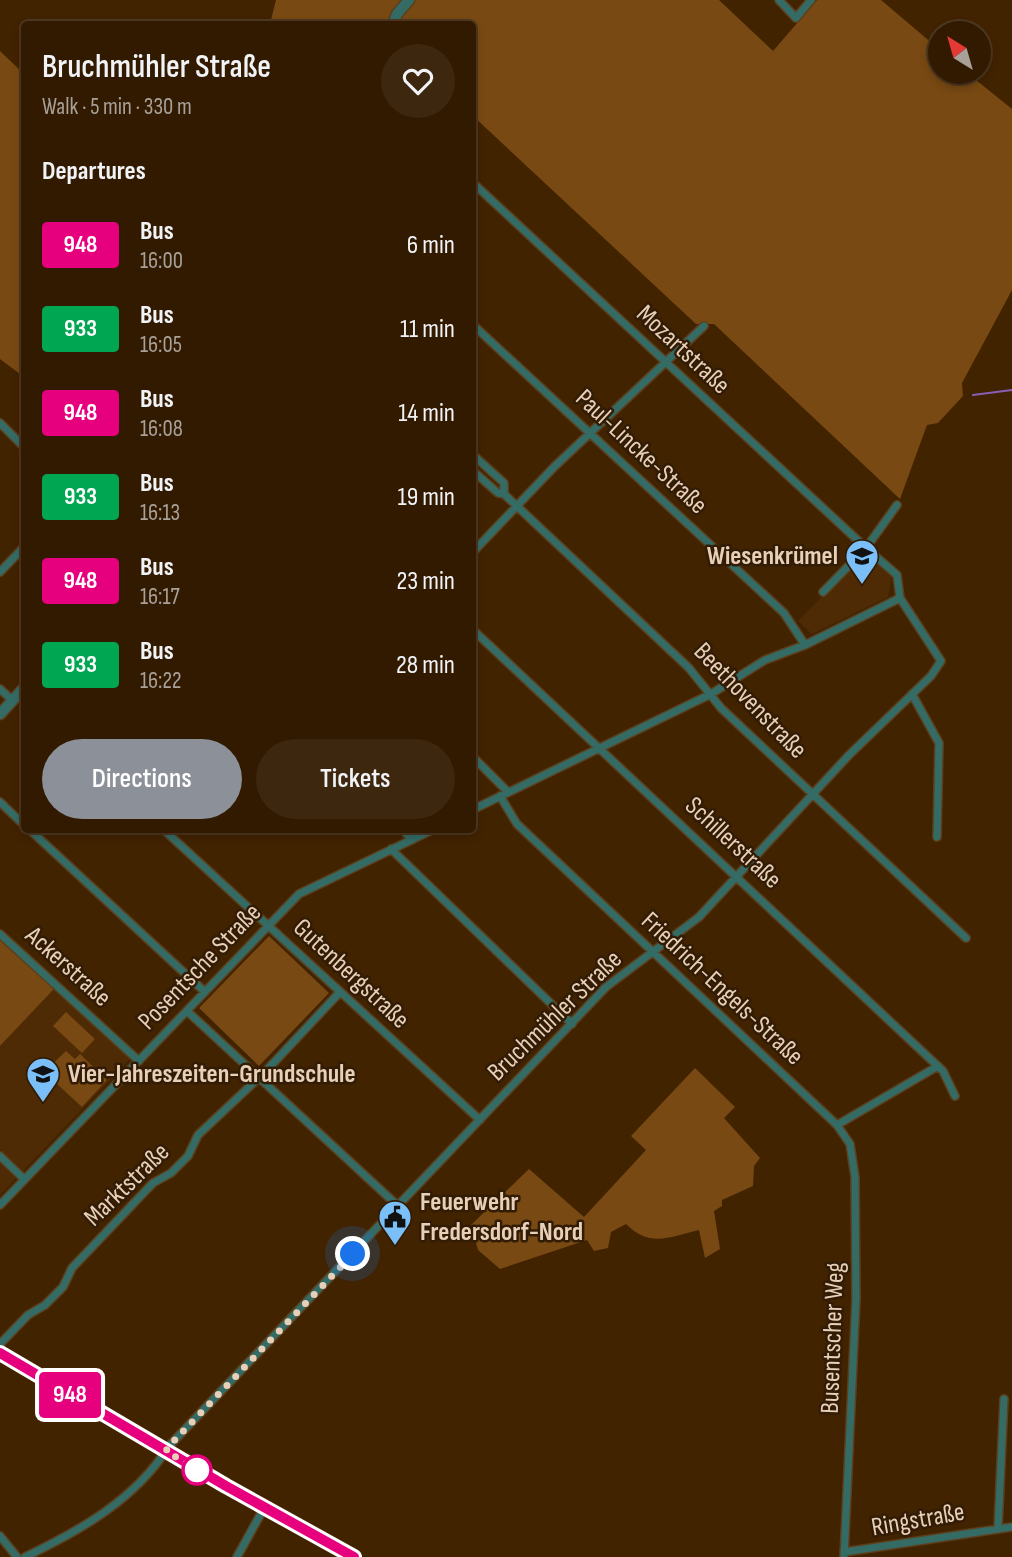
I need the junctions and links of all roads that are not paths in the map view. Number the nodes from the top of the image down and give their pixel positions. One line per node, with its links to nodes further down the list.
1 (409, 0): 4 (street)
2 (779, 0): 3 (street)
3 (811, 0)
4 (394, 21)
5 (476, 186): 8 (street, Mozartstraße)
6 (704, 326): 8 (street)
7 (476, 328): 10 (street, Paul-Lincke-Straße)
8 (666, 363): 10 (street); 17 (street, Mozartstraße)
9 (2, 429): 11 (street)
10 (590, 433): 16 (street); 24 (street, Paul-Lincke-Straße)
11 (21, 445)
12 (476, 458): 14 (street, Beethovenstraße)
13 (476, 474): 14 (street, Beethovenstraße)
14 (504, 494): 16 (street, Beethovenstraße)
15 (897, 505): 17 (street)
16 (516, 507): 18 (street); 26 (street, Beethovenstraße)
17 (866, 548): 21 (street); 22 (street, Bruchmühler Straße)
18 (476, 549)
19 (21, 550): 20 (street)
20 (0, 572)
21 (822, 592)
22 (900, 598): 24 (street); 27 (street, Bruchmühler Straße)
23 (476, 633): 30 (street, Schillerstraße)
24 (805, 645): 26 (street)
25 (0, 690): 28 (street)
26 (711, 694): 30 (street); 33 (street, Beethovenstraße)
27 (912, 694): 33 (street, Bruchmühler Straße); 41 (street)
28 (20, 696): 29 (street)
29 (0, 714)
30 (598, 748): 32 (street); 44 (street, Schillerstraße)
31 (476, 761): 32 (street, Friedrich-Engels-Straße)
32 (504, 794): 35 (street); 48 (street, Friedrich-Engels-Straße)
33 (813, 795): 44 (street, Bruchmühler Straße); 47 (street, Beethovenstraße)
34 (0, 802): 36 (street)
35 (476, 808)
36 (21, 822)
37 (33, 833): 49 (street)
38 (167, 833): 45 (street, Gutenbergstraße)
39 (405, 833): 42 (street)
40 (426, 833): 42 (street, Posentsche Straße)
41 (937, 837)
42 (411, 840): 43 (street, Posentsche Straße)
43 (391, 849): 45 (street, Posentsche Straße); 52 (street)
44 (737, 876): 48 (street, Bruchmühler Straße); 54 (street, Schillerstraße)
45 (268, 926): 49 (street, Posentsche Straße); 50 (street, Gutenbergstraße)
46 (0, 934): 53 (street, Ackerstraße)
47 (966, 938)
48 (653, 952): 52 (street, Bruchmühler Straße); 58 (street, Friedrich-Engels-Straße)
49 (205, 992): 51 (street, Posentsche Straße)
50 (340, 992): 55 (street, Marktstraße); 57 (street, Gutenbergstraße)
51 (187, 1011): 53 (street, Posentsche Straße); 55 (street)
52 (572, 1024): 57 (street, Bruchmühler Straße)
53 (139, 1061): 60 (street, Posentsche Straße)
54 (937, 1066): 56 (street, Schillerstraße); 58 (street)
55 (260, 1077): 62 (street); 63 (street, Marktstraße)
56 (955, 1096)
57 (480, 1120): 62 (street, Bruchmühler Straße)
58 (837, 1125): 71 (street, Busentscher Weg)
59 (0, 1156): 60 (street)
60 (24, 1179): 61 (street, Posentsche Straße)
61 (0, 1205)
62 (398, 1206): 66 (street, Bruchmühler Straße)
63 (0, 1344)
64 (0, 1353): 66 (main road)
65 (1004, 1399): 69 (street, Ringstraße)
66 (166, 1451): 67 (main road); 73 (street, Bruchmühler Straße)
67 (264, 1508): 74 (street); 75 (main road)
68 (1012, 1527): 69 (street, Ringstraße)
69 (998, 1528): 71 (street, Ringstraße)
70 (0, 1536): 72 (street)
71 (844, 1554)
72 (17, 1557)
73 (26, 1557)
74 (237, 1557)
75 (354, 1557)

